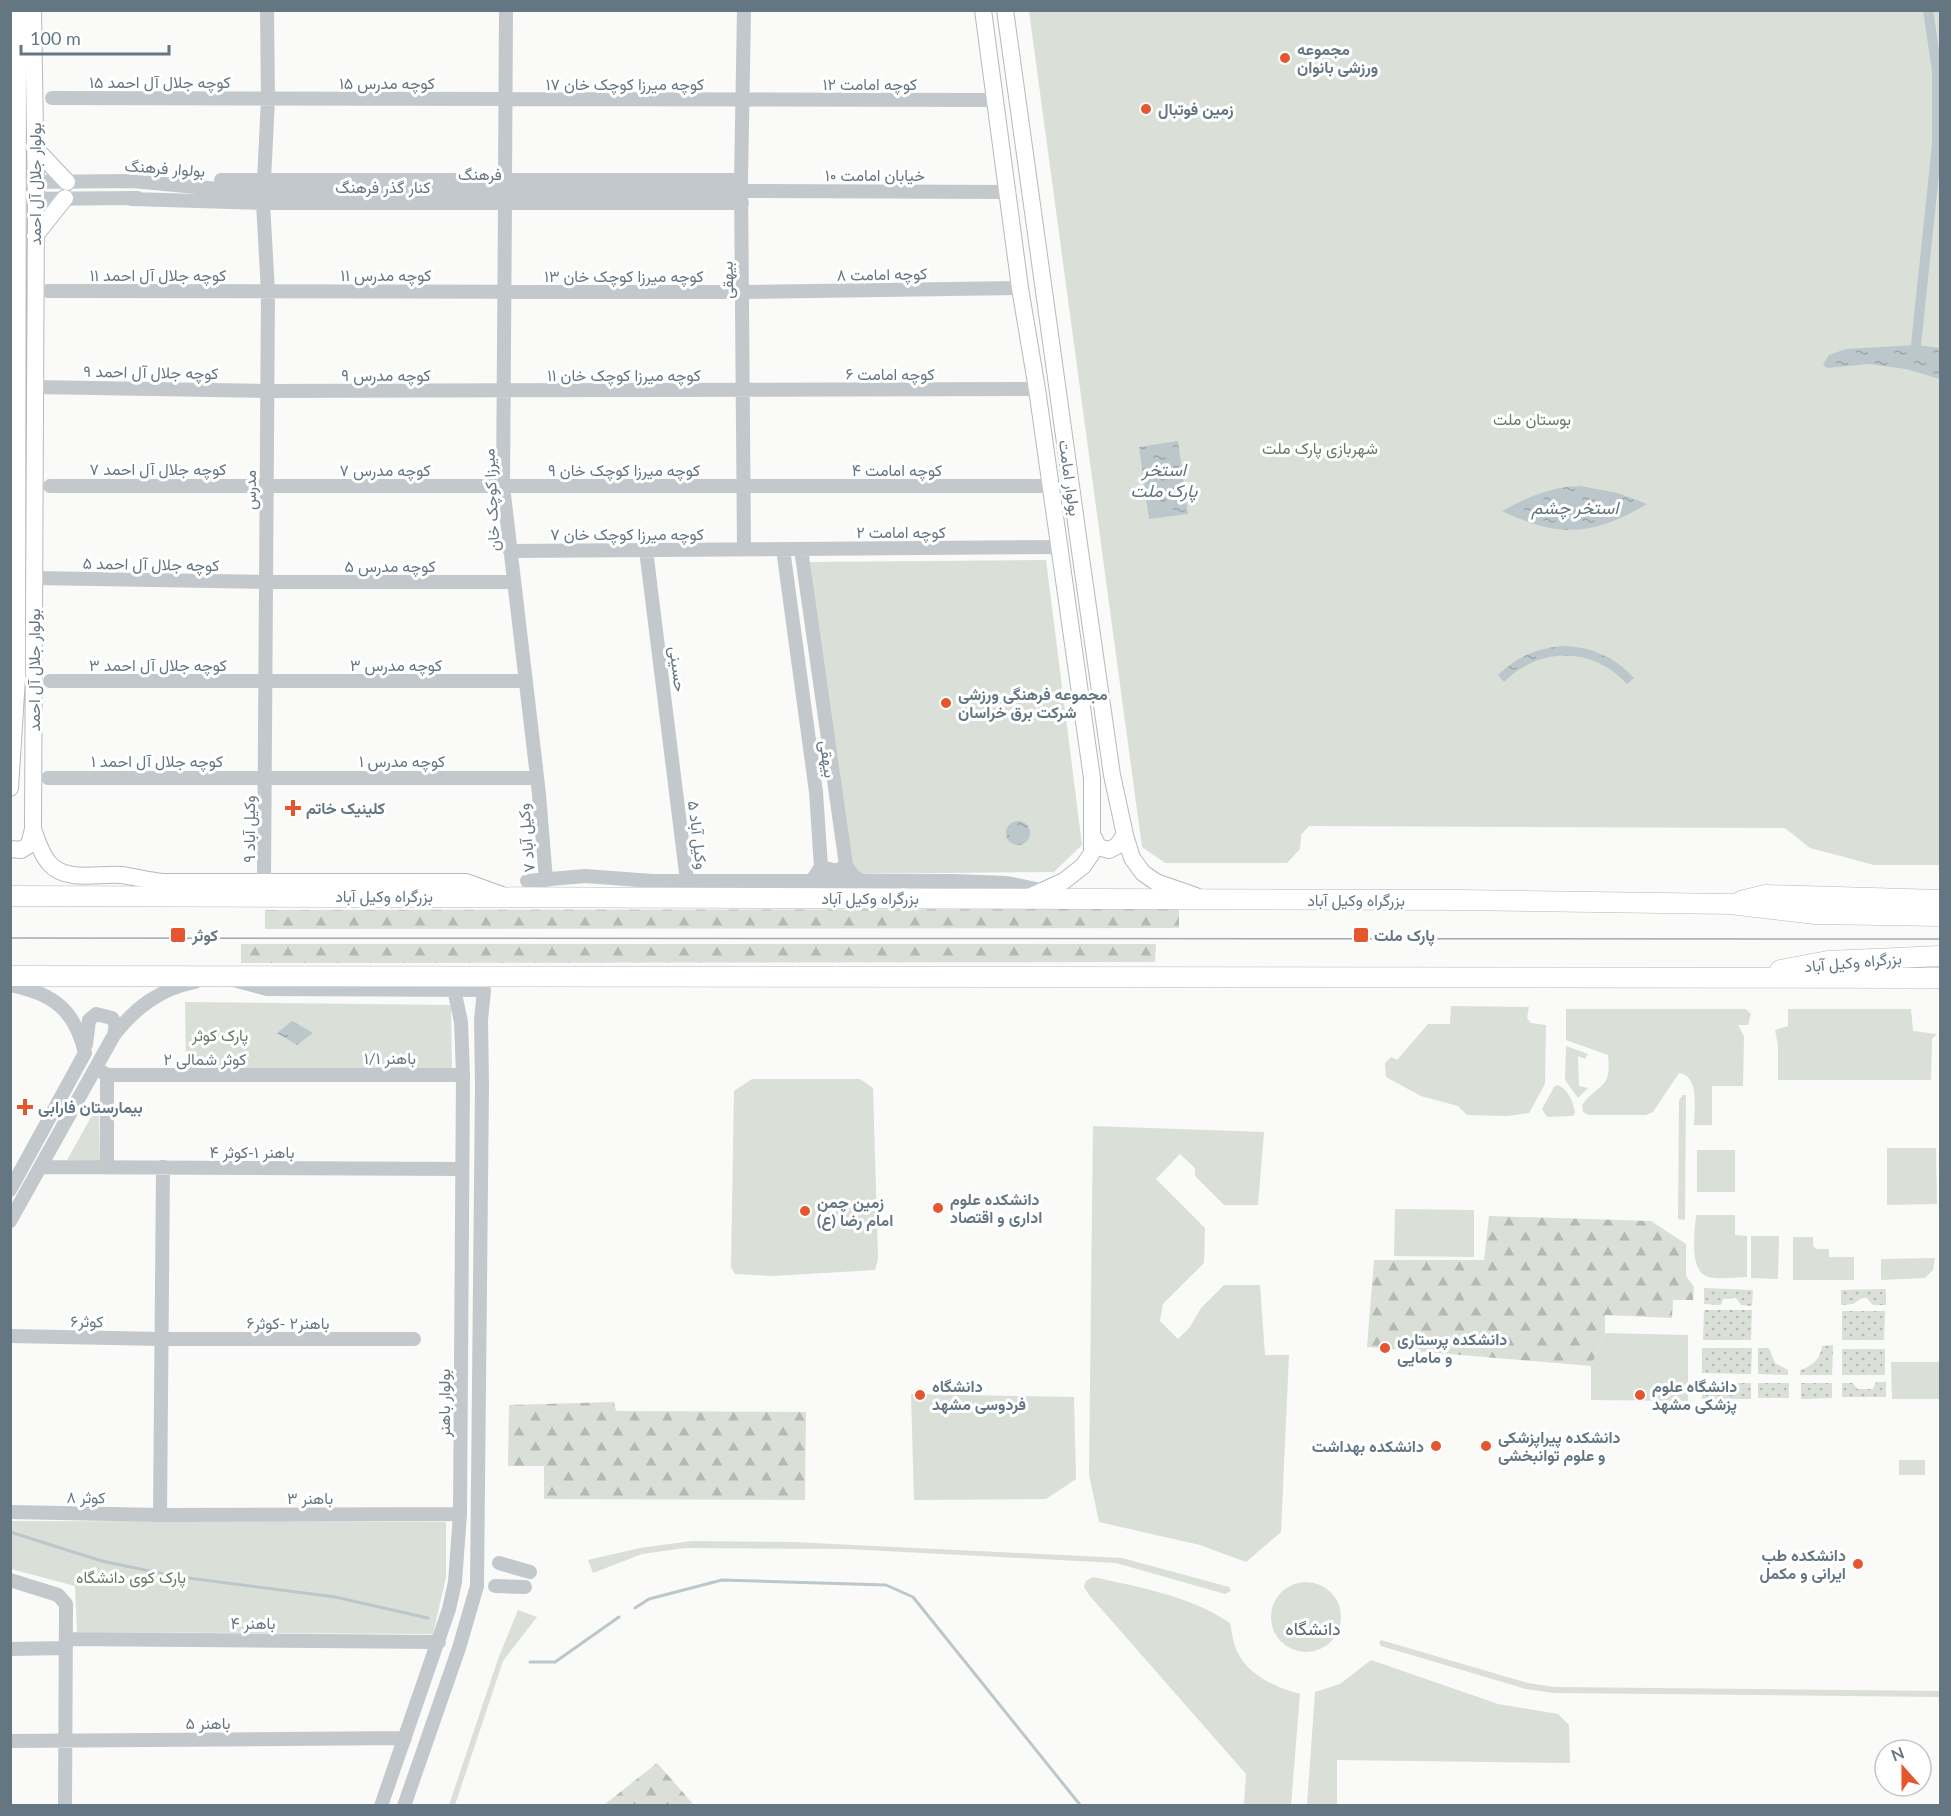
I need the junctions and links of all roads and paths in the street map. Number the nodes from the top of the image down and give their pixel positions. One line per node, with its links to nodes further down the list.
1 (18, 10): 13 (main road, بولوار جلال آل احمد)
2 (33, 10): 13 (main road, بولوار جلال آل احمد)
3 (267, 10): 9 (street)
4 (506, 10): 10 (street)
5 (744, 10): 12 (street, بیهقی)
6 (983, 10): 11 (main road, بولوار امامت)
7 (1005, 10): 69 (main road, بولوار امامت)
8 (52, 98): 9 (street, کوچه جلال آل احمد ۱۵)
9 (267, 99): 10 (street, کوچه مدرس ۱۵); 15 (street)
10 (506, 100): 12 (street, کوچه میرزا کوچک خان ۱۷); 14 (street)
11 (996, 100): 12 (street, کوچه امامت ۱۲); 22 (main road, بولوار امامت)
12 (744, 101): 21 (street, بیهقی)
13 (21, 150): 17 (main road, بولوار جلال آل احمد); 19 (main road); 20 (main road, بولوار جلال آل احمد)
14 (505, 179): 15 (street, کنار گذر فرهنگ); 21 (street, کنار گذر فرهنگ)
15 (264, 180): 16 (street, کنار گذر فرهنگ)
16 (132, 181): 18 (street, بولوار فرهنگ); 19 (street, بولوار فرهنگ)
17 (14, 182): 20 (street, بولوار فرهنگ); 23 (main road, بولوار جلال آل احمد)
18 (218, 189): 21 (street, فرهنگ); 24 (street, بولوار فرهنگ)
19 (66, 190): 20 (street, بولوار فرهنگ); 24 (street, بولوار فرهنگ); 28 (main road)
20 (36, 191): 23 (street, بولوار فرهنگ); 28 (main road, بولوار جلال آل احمد)
21 (742, 191): 22 (street, خیابان امامت ۱۰); 26 (street, کنار گذر فرهنگ); 33 (street, بیهقی)
22 (1009, 192): 29 (main road, بولوار امامت)
23 (14, 199): 27 (main road, بولوار جلال آل احمد)
24 (131, 199): 25 (street, کنار گذر فرهنگ)
25 (263, 203): 26 (street, کنار گذر فرهنگ); 31 (street, مدرس)
26 (505, 203): 32 (street, میرزا کوچک خان)
27 (14, 232): 35 (main road, بولوار جلال آل احمد)
28 (35, 236): 34 (main road, بولوار جلال آل احمد)
29 (1020, 288): 33 (street, کوچه امامت ۸); 36 (main road, بولوار امامت)
30 (48, 291): 31 (street, کوچه جلال آل احمد ۱۱)
31 (268, 292): 32 (street, کوچه مدرس ۱۱); 37 (street, مدرس)
32 (505, 292): 33 (street, کوچه میرزا کوچک خان ۱۳); 38 (street, میرزا کوچک خان)
33 (744, 292): 39 (street, بیهقی)
34 (34, 387): 37 (street, کوچه جلال آل احمد ۹); 41 (main road, بولوار جلال آل احمد)
35 (14, 388): 40 (main road, بولوار جلال آل احمد)
36 (1037, 389): 39 (street, کوچه امامت ۶); 46 (main road, بولوار امامت)
37 (267, 391): 38 (street, کوچه مدرس ۹); 43 (street, مدرس)
38 (504, 392): 39 (street, کوچه میرزا کوچک خان ۱۱); 44 (street, میرزا کوچک خان)
39 (744, 392): 45 (street, بیهقی)
40 (17, 438): 41 (main road); 53 (main road, بولوار جلال آل احمد)
41 (35, 438): 54 (main road, بولوار جلال آل احمد)
42 (50, 486): 43 (street, کوچه جلال آل احمد ۷)
43 (267, 486): 44 (street, کوچه مدرس ۷); 55 (street, مدرس)
44 (504, 486): 45 (street, کوچه میرزا کوچک خان ۹); 52 (street, میرزا کوچک خان)
45 (744, 486): 46 (street, کوچه امامت ۴); 48 (street, بیهقی)
46 (1050, 486): 47 (main road, بولوار امامت)
47 (1059, 547): 50 (street, کوچه امامت ۲); 70 (main road, بولوار امامت)
48 (744, 549): 49 (street, کوچه امامت ۲); 51 (street, کوچه میرزا کوچک خان ۷)
49 (783, 549): 50 (street, کوچه امامت ۲); 61 (street, بیهقی)
50 (801, 549): 60 (street)
51 (646, 550): 52 (street, کوچه میرزا کوچک خان ۷); 66 (street, حسینی)
52 (510, 551): 56 (street, میرزا کوچک خان)
53 (13, 578): 65 (main road, بولوار جلال آل احمد)
54 (35, 578): 55 (street, کوچه جلال آل احمد ۵); 68 (main road, بولوار جلال آل احمد)
55 (266, 582): 56 (street, کوچه مدرس ۵); 58 (street, مدرس)
56 (514, 582): 59 (street, میرزا کوچک خان)
57 (50, 681): 58 (street, کوچه جلال آل احمد ۳)
58 (266, 681): 59 (street, کوچه مدرس ۳); 62 (street, مدرس)
59 (526, 681): 64 (street, میرزا کوچک خان)
60 (820, 687): 61 (street); 72 (street)
61 (802, 688): 73 (street, بیهقی)
62 (266, 777): 63 (street, کوچه جلال آل احمد ۱); 64 (street, کوچه مدرس ۱); 74 (street, ۹ وکیل آباد)
63 (48, 778)
64 (537, 778): 67 (street, میرزا کوچک خان)
65 (10, 788)
66 (676, 792): 77 (street, وکیل آباد ۵)
67 (539, 794): 75 (street, ۷ وکیل آباد)
68 (33, 829): 71 (main road); 74 (main road, بولوار جلال آل احمد)
69 (1125, 835): 70 (main road); 84 (main road, بولوار امامت)
70 (1094, 838): 80 (main road, بولوار امامت)
71 (10, 849)
72 (846, 865): 73 (street); 78 (street)
73 (821, 867): 79 (street)
74 (264, 880): 82 (main road, بولوار جلال آل احمد)
75 (546, 880): 76 (street); 77 (street)
76 (527, 881)
77 (687, 881): 79 (street)
78 (861, 881): 79 (street); 80 (street)
79 (811, 882)
80 (1046, 891): 83 (main road, بولوار امامت)
81 (10, 896): 82 (highway, بزرگراه وکیل آباد)
82 (506, 896): 83 (highway, بزرگراه وکیل آباد)
83 (1024, 899): 84 (highway, بزرگراه وکیل آباد)
84 (1205, 899): 86 (highway, بزرگراه وکیل آباد)
85 (1941, 900): 86 (highway, بزرگراه وکیل آباد)
86 (1730, 904): 87 (highway, بزرگراه وکیل آباد)
87 (1941, 915)
88 (1941, 956): 92 (highway, بزرگراه وکیل آباد)
89 (10, 976): 90 (highway, بزرگراه وکیل آباد)
90 (224, 977): 93 (highway, بزرگراه وکیل آباد); 99 (street)
91 (1941, 978): 92 (highway, بزرگراه وکیل آباد)
92 (1730, 979): 93 (highway, بزرگراه وکیل آباد); 96 (highway)
93 (390, 983): 95 (street)
94 (10, 985): 100 (street)
95 (454, 989): 97 (street); 98 (street, بولوار باهنر)
96 (1941, 991)
97 (481, 1020): 98 (street); 111 (street)
98 (461, 1022): 103 (street, بولوار باهنر)
99 (114, 1035): 100 (street); 101 (street)
100 (85, 1053): 108 (street)
101 (102, 1072): 102 (street, کوثر شمالی ۲); 104 (street); 105 (street)
102 (317, 1075): 103 (street, باهنر ۱/۱)
103 (463, 1075): 107 (street, بولوار باهنر)
104 (41, 1167): 105 (street, باهنر ۱-کوثر ۴); 109 (street)
105 (107, 1167): 106 (street, باهنر ۱-کوثر ۴)
106 (164, 1167): 107 (street, باهنر ۱-کوثر ۴); 113 (street)
107 (462, 1169): 110 (street, بولوار باهنر)
108 (10, 1190)
109 (10, 1221)
110 (462, 1225): 111 (street); 116 (street, بولوار باهنر)
111 (481, 1225): 131 (street)
112 (10, 1336): 113 (street, کوثر۶)
113 (162, 1339): 114 (street, باهنر۲ -کوثر۶); 117 (street)
114 (414, 1339)
115 (10, 1512): 117 (street, کوثر ۸)
116 (460, 1514): 117 (street, باهنر ۳); 123 (street, بولوار باهنر)
117 (160, 1515)
118 (499, 1563): 119 (street)
119 (530, 1572)
120 (10, 1580): 124 (street)
121 (495, 1586): 122 (street)
122 (525, 1587)
123 (439, 1642): 124 (street, باهنر ۴); 126 (street, بولوار باهنر)
124 (66, 1644): 125 (street, باهنر ۴); 128 (street)
125 (10, 1649)
126 (405, 1738): 128 (street, باهنر ۵); 130 (street, بولوار باهنر)
127 (10, 1741): 128 (street, باهنر ۵)
128 (66, 1741): 129 (street)
129 (65, 1806)
130 (381, 1806)
131 (404, 1806)

